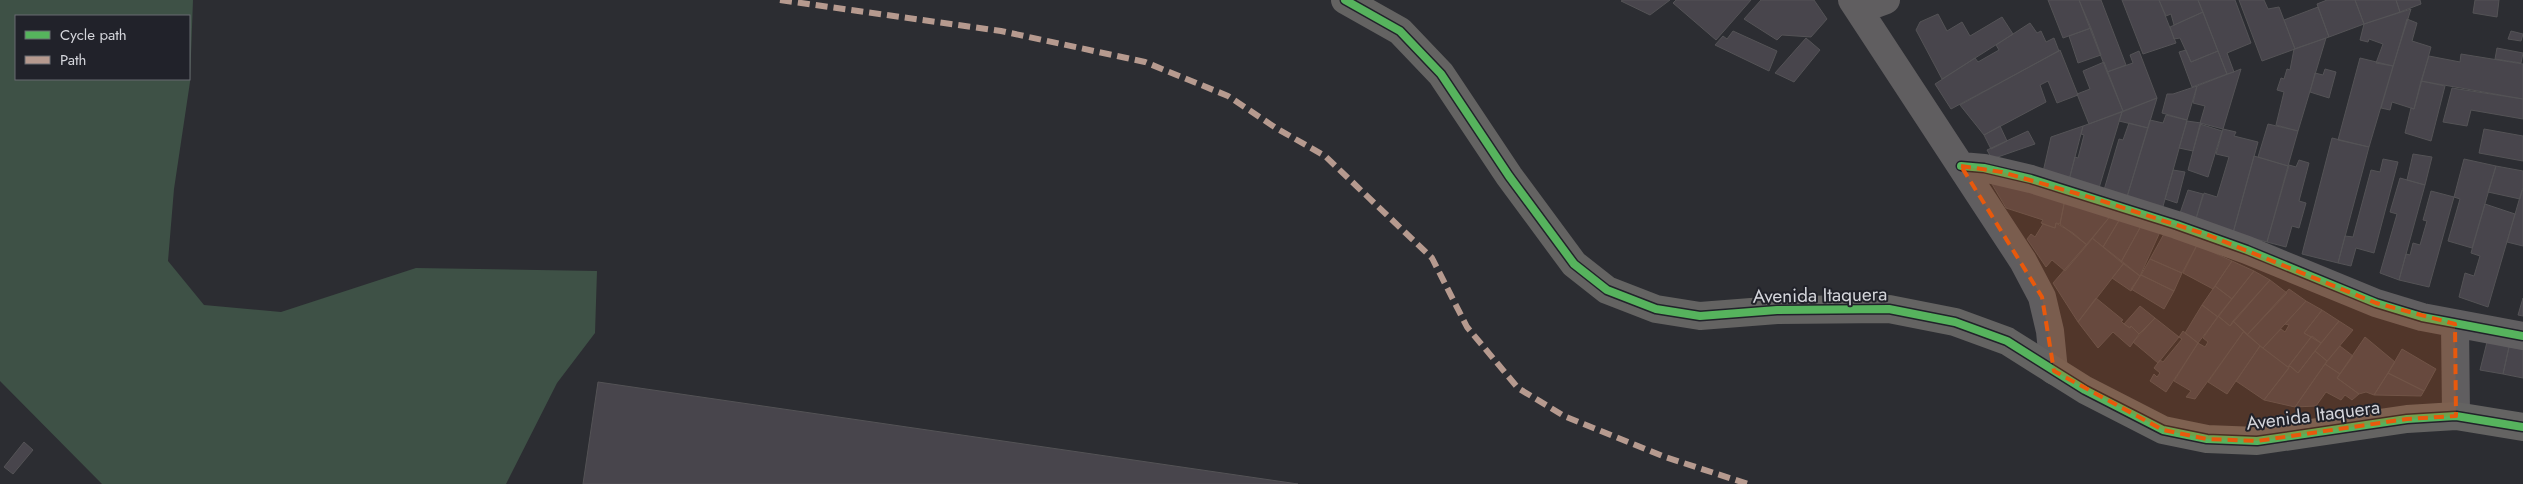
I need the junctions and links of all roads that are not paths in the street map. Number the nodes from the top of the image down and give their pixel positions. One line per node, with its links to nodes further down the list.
1 (1345, 0): 7 (street, Avenida Itaquera)
2 (1886, 0): 3 (street)
3 (1856, 5): 4 (street)
4 (1961, 166): 5 (street); 7 (street)
5 (2455, 324): 6 (street); 8 (street)
6 (2523, 336)
7 (2054, 371): 8 (street, Avenida Itaquera)
8 (2456, 416): 9 (street, Avenida Itaquera)
9 (2523, 426)

